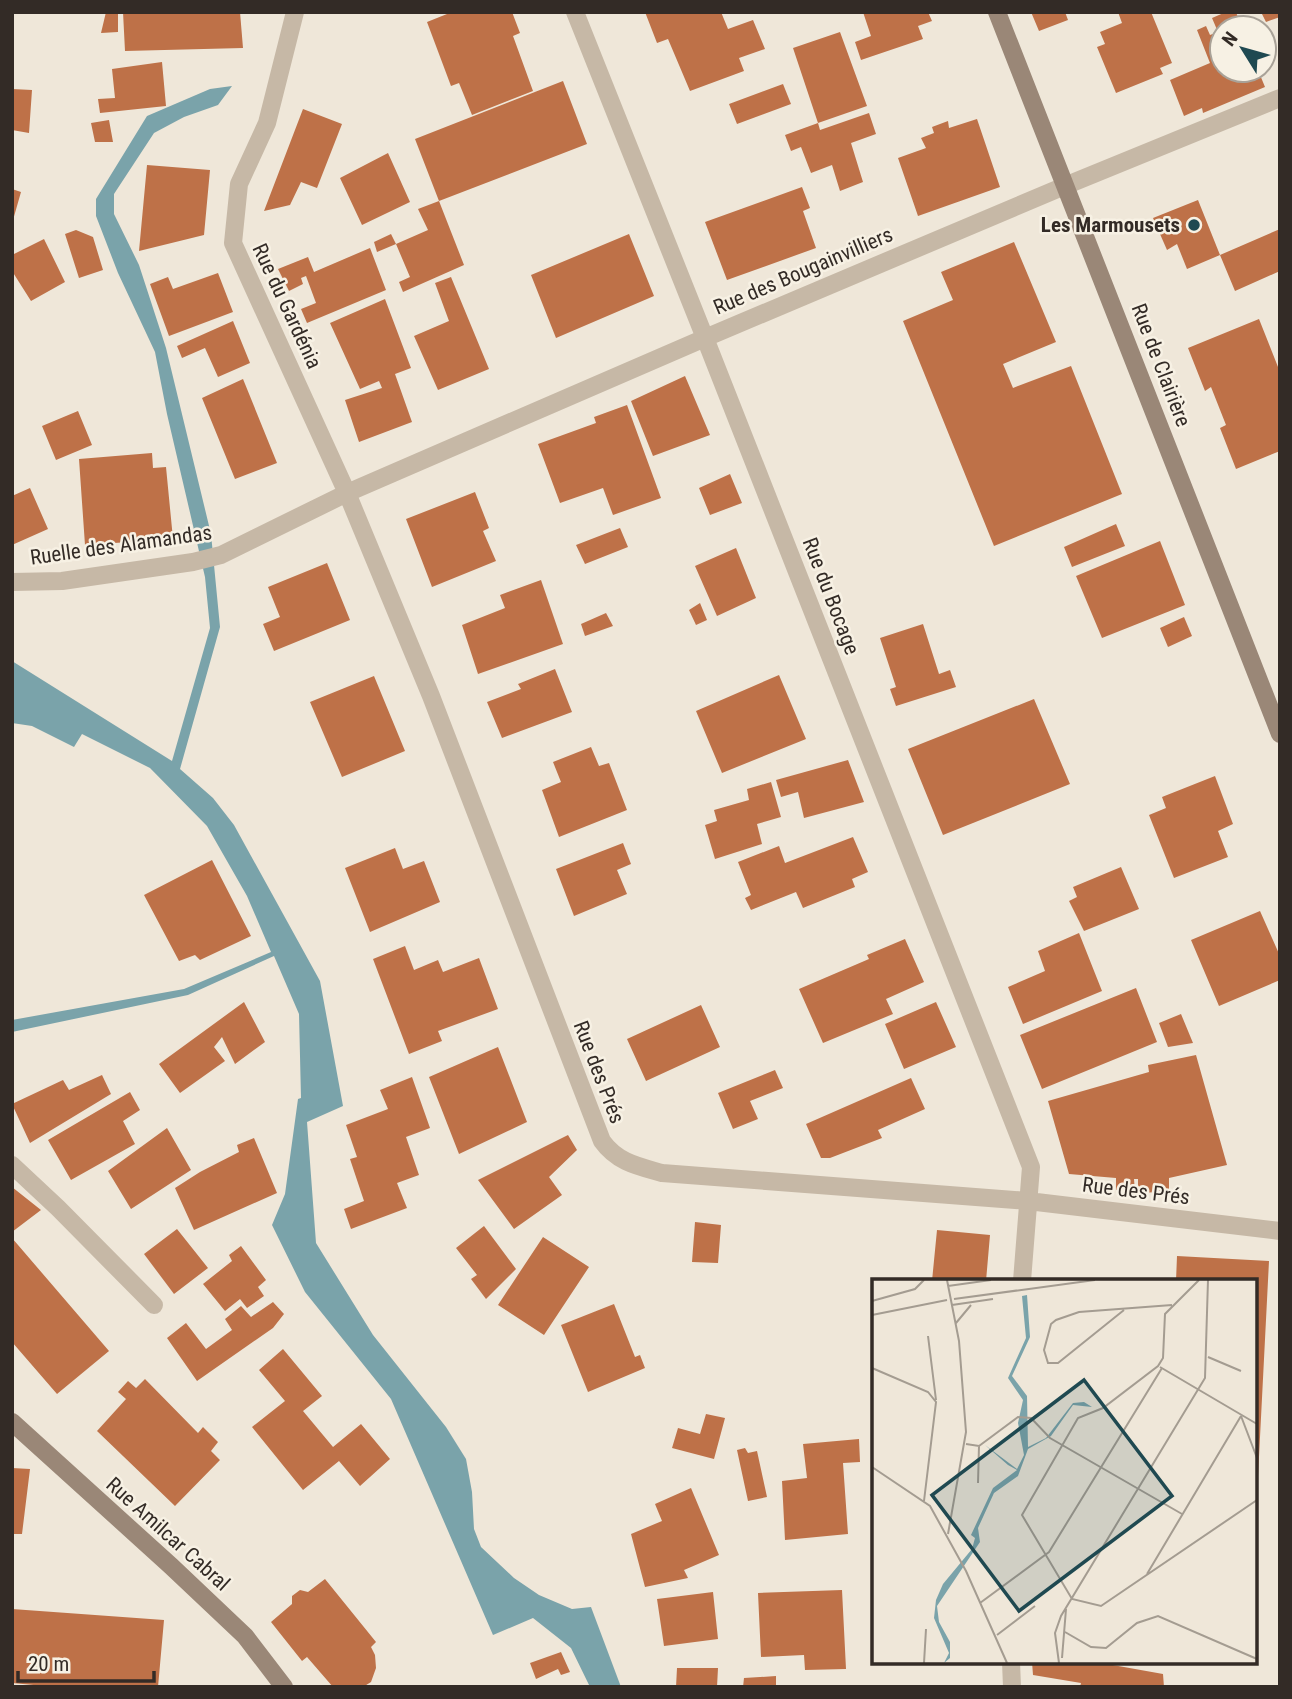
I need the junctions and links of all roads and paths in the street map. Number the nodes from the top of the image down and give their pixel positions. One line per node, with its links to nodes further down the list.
1 (295, 12): 7 (street, Rue du Gardénia)
2 (575, 12): 6 (street, Rue du Bocage)
3 (997, 12): 5 (main road, Rue de Clairière)
4 (1280, 98): 5 (street, Rue des Bougainvilliers)
5 (1066, 185): 6 (street, Rue des Bougainvilliers); 9 (main road, Rue de Clairière)
6 (705, 338): 7 (street, Rue des Bougainvilliers); 11 (street, Rue du Bocage)
7 (347, 493): 8 (street, Ruelle des Alamandas); 11 (street, Rue des Prés)
8 (12, 582)
9 (1280, 734)
10 (12, 1165): 14 (street)
11 (1028, 1200): 12 (street, Rue des Prés); 13 (street, Rue du Bocage)
12 (1280, 1231)
13 (1022, 1279)
14 (154, 1305)
15 (12, 1422): 17 (main road, Rue Amilcar Cabral)
16 (1011, 1664): 18 (street)
17 (284, 1687)
18 (1012, 1687)

